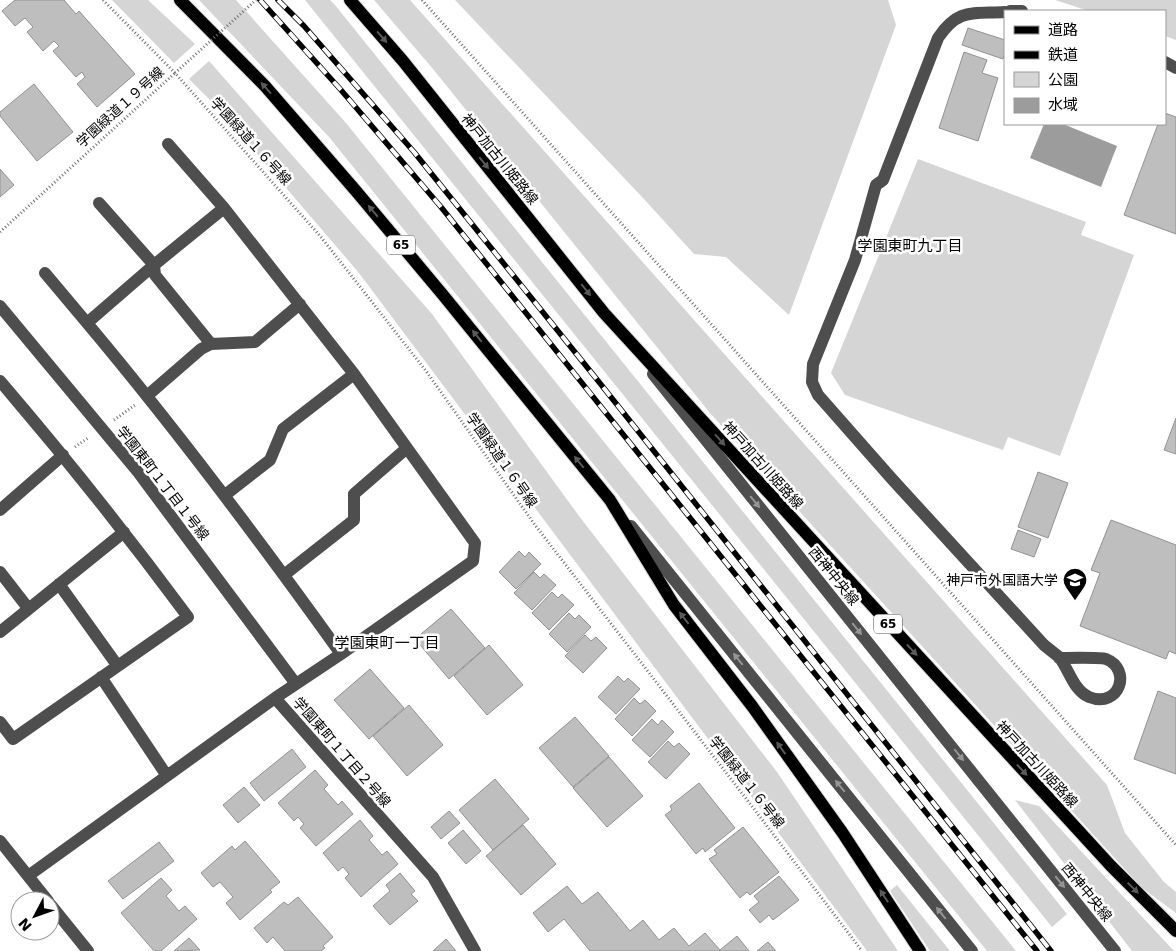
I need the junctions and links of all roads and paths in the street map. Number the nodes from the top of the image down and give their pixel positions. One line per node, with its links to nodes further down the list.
1 (103, 0): 7 (path, 学園緑道１６号線)
2 (180, 0): 25 (main road, 65, one-way to 2)
3 (256, 0): 7 (path, 学園緑道１９号線, bridge)
4 (350, 0): 16 (main road, 神戸加古川姫路線 / 65, one-way to 16)
5 (422, 0): 42 (path)
6 (1004, 12): 34 (street)
7 (175, 73): 11 (path, 学園緑道１９号線); 49 (path, 学園緑道１６号線)
8 (168, 144): 10 (street)
9 (99, 203): 12 (street)
10 (224, 208): 12 (street); 14 (street)
11 (0, 232)
12 (154, 265): 17 (street); 18 (street)
13 (45, 274): 17 (street)
14 (300, 304): 18 (street); 19 (street)
15 (0, 306): 37 (street, 学園東町１丁目１号線)
16 (604, 314): 46 (main road, 神戸加古川姫路線 / 65, one-way to 46); 52 (street, 西神中央線, one-way to 52)
17 (87, 324): 21 (street)
18 (211, 344): 21 (street)
19 (354, 374): 22 (street); 24 (street)
20 (0, 381): 23 (street)
21 (148, 396): 24 (street)
22 (407, 448): 29 (street); 33 (street)
23 (63, 455): 26 (street); 27 (street)
24 (225, 494): 29 (street)
25 (610, 500): 50 (main road, 65, one-way to 25); 51 (street, one-way to 25)
26 (0, 510)
27 (124, 532): 30 (street); 35 (street)
28 (0, 572): 31 (street)
29 (284, 575): 33 (street)
30 (59, 584): 31 (street); 35 (street)
31 (28, 608): 32 (street)
32 (0, 632)
33 (341, 654): 37 (street)
34 (1059, 658): 34 (street)
35 (117, 666): 36 (street)
36 (101, 677): 39 (street); 40 (street)
37 (296, 684): 38 (street)
38 (275, 698): 40 (street, 学園東町１丁目２号線); 48 (street, 学園東町１丁目２号線)
39 (0, 722)
40 (166, 776): 43 (street, 学園東町１丁目２号線)
41 (0, 842): 43 (street)
42 (1176, 845)
43 (28, 876): 44 (street)
44 (40, 891)
45 (60, 916): 47 (street)
46 (1176, 931)
47 (88, 951)
48 (475, 951)
49 (862, 951)
50 (920, 951)
51 (972, 951)
52 (1115, 951)

